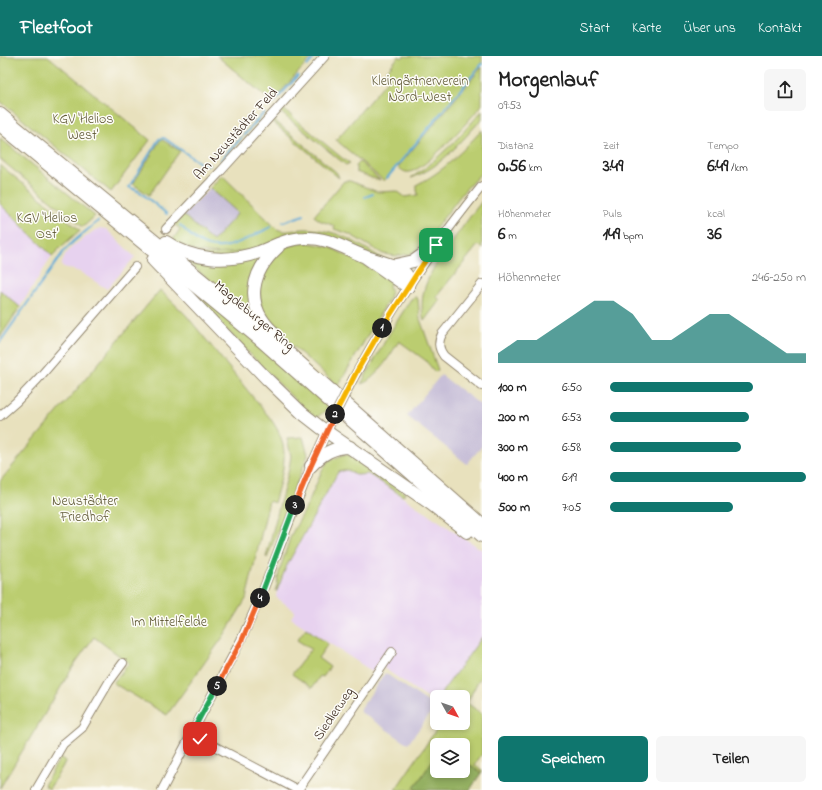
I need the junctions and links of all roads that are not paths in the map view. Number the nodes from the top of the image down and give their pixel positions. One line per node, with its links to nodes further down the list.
1 (325, 56): 6 (street, Am Neustädter Feld)
2 (0, 114): 5 (highway, Magdeburger Ring)
3 (0, 125): 5 (highway, Magdeburger Ring)
4 (482, 186): 8 (street)
5 (118, 216): 7 (highway); 14 (highway, Magdeburger Ring); 17 (highway); 21 (highway, Magdeburger Ring)
6 (166, 229)
7 (283, 242): 9 (highway); 14 (highway)
8 (436, 245): 10 (highway); 13 (street)
9 (364, 256): 10 (highway); 13 (highway)
10 (391, 266): 13 (highway)
11 (135, 267): 16 (street)
12 (482, 284): 15 (street)
13 (408, 287): 17 (street, bridge)
14 (310, 371): 20 (highway, Magdeburger Ring)
15 (482, 386)
16 (0, 416)
17 (326, 432): 18 (highway); 19 (street)
18 (350, 447): 19 (highway); 22 (highway)
19 (311, 466): 25 (street)
20 (482, 524)
21 (482, 536)
22 (482, 543)
23 (392, 652): 28 (street, Siedlerweg)
24 (123, 663): 26 (street)
25 (191, 734): 27 (street); 28 (street)
26 (36, 790)
27 (162, 790)
28 (298, 790)

